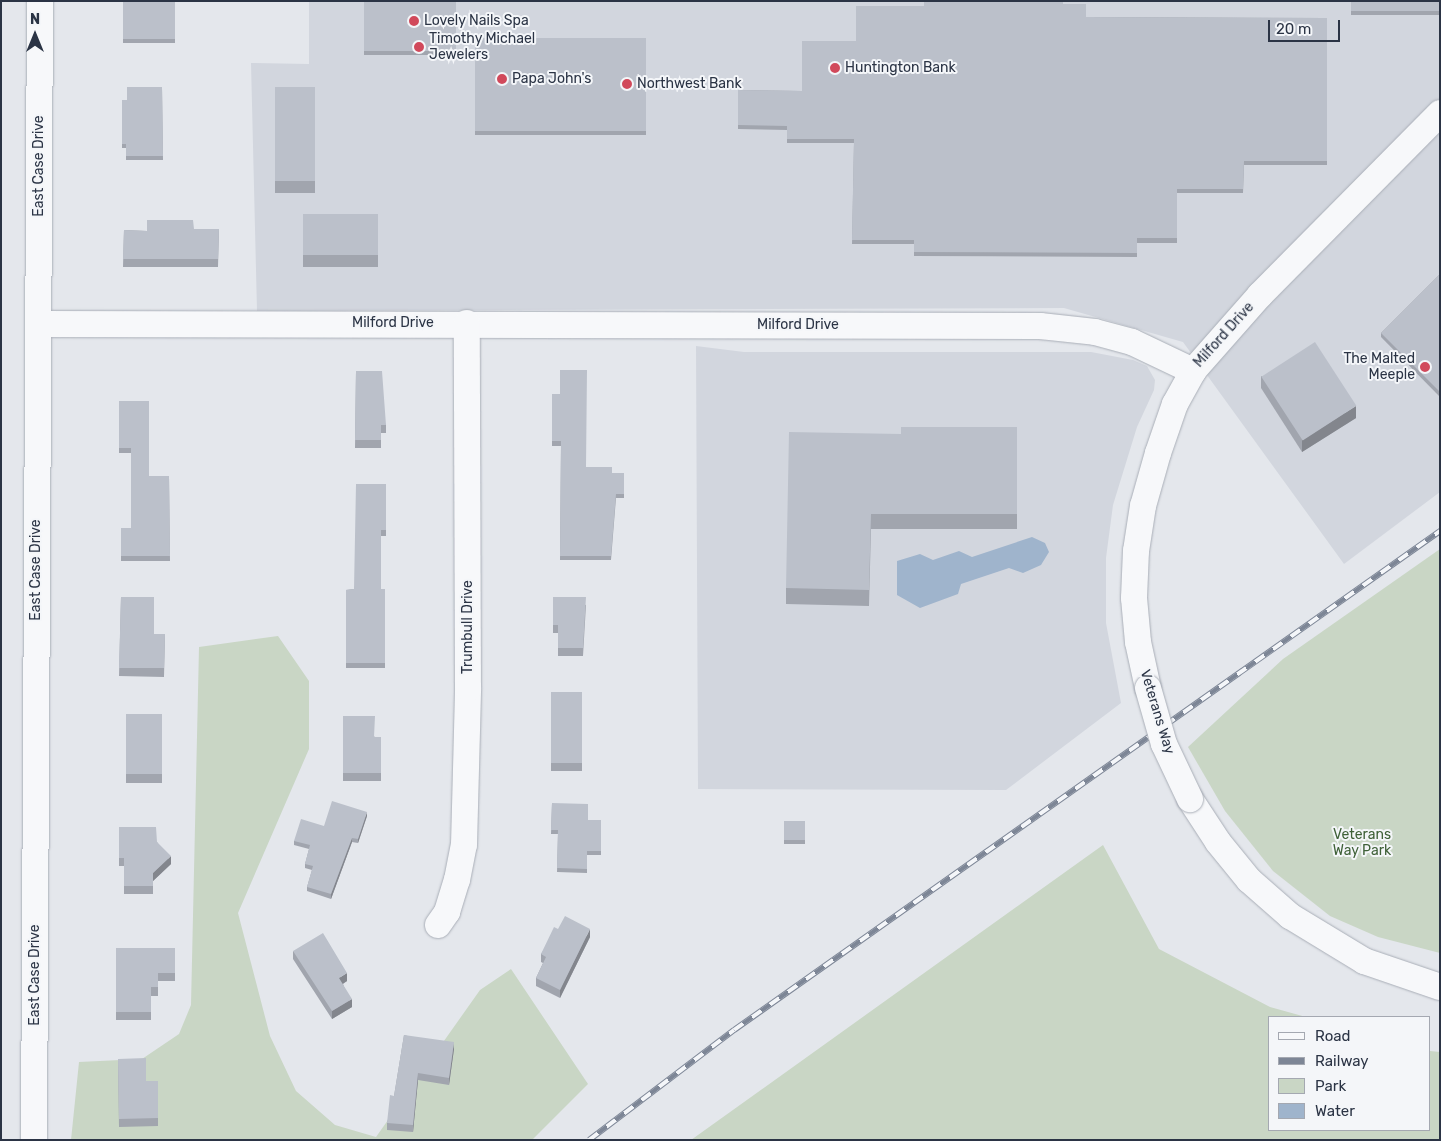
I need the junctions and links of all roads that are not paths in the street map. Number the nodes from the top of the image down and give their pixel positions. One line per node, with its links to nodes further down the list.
1 (40, 1): 4 (street, East Case Drive)
2 (1440, 113): 5 (street, Milford Drive)
3 (467, 323): 4 (street, Milford Drive); 5 (street, Milford Drive); 6 (street, Trumbull Drive)
4 (38, 324): 8 (street, East Case Drive)
5 (1193, 370): 7 (street, Veterans Way, bridge)
6 (438, 925)
7 (1440, 987)
8 (34, 1140)

